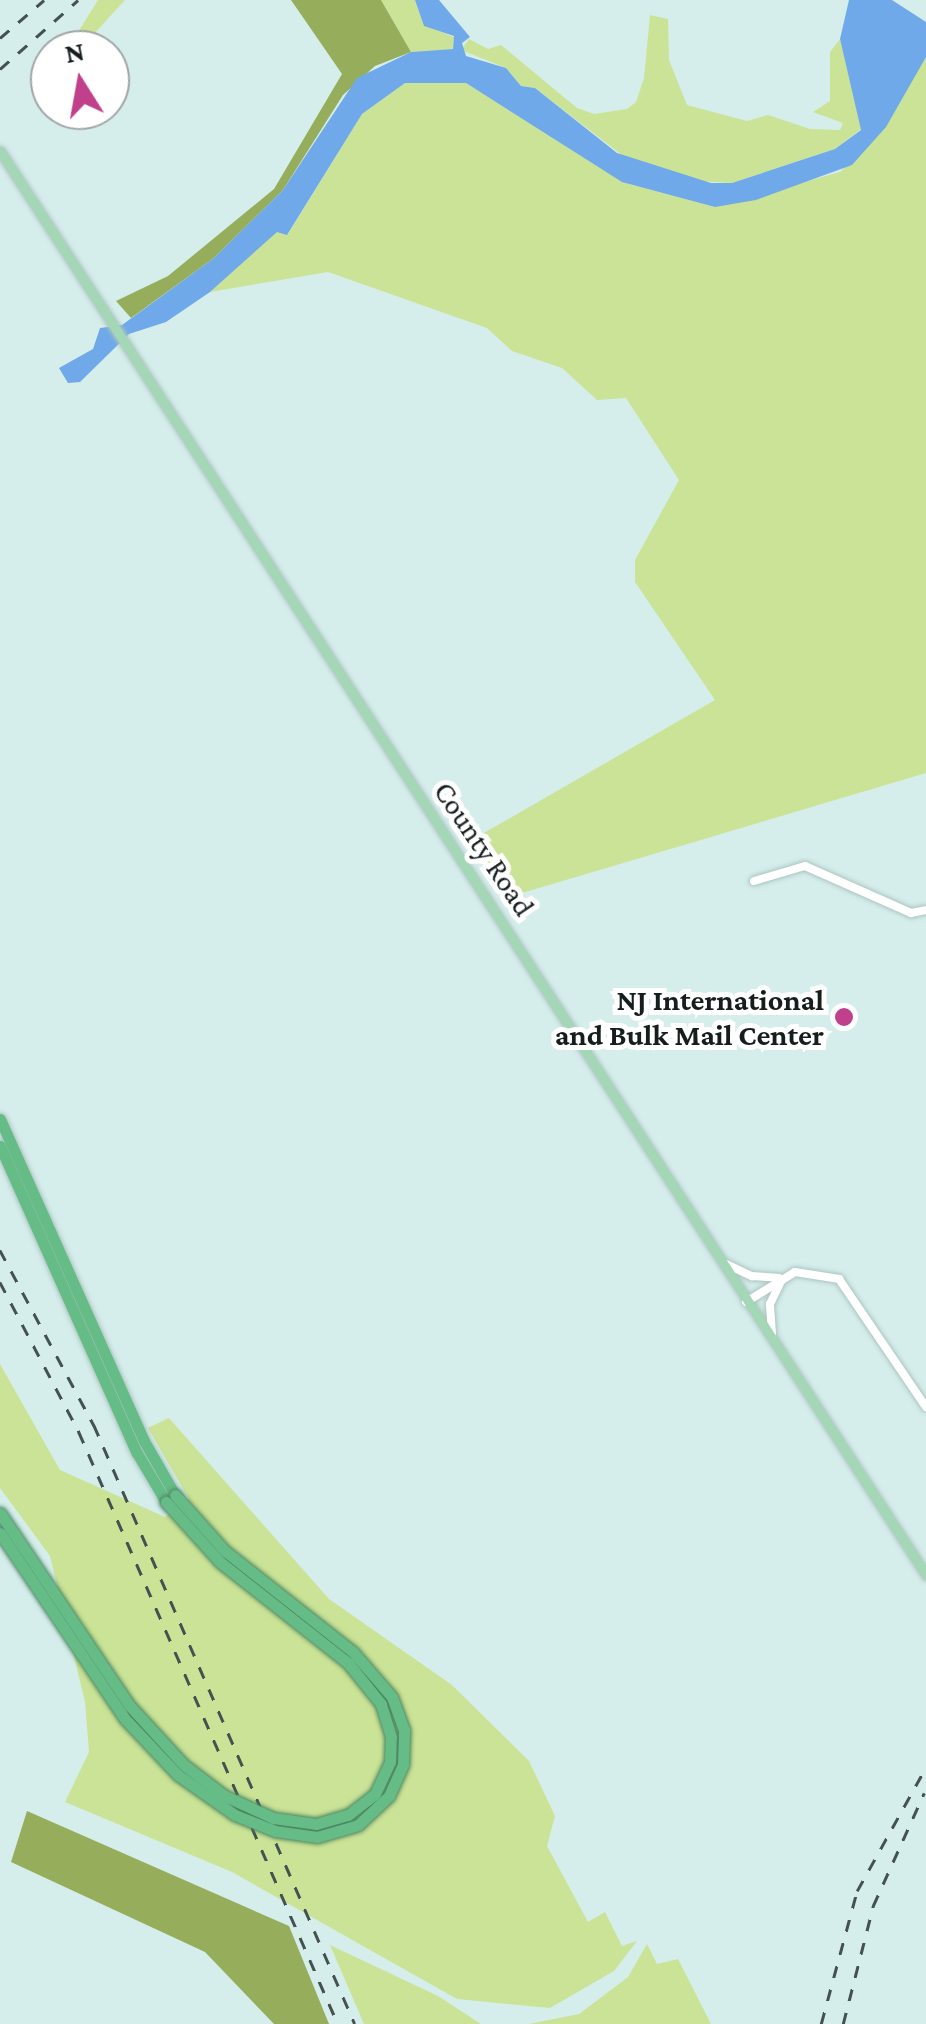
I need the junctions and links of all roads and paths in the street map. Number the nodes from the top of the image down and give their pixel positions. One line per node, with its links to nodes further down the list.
1 (0, 151): 6 (main road, County Road)
2 (754, 882): 3 (street)
3 (926, 910)
4 (0, 1119): 12 (highway)
5 (0, 1146): 12 (highway)
6 (718, 1260): 7 (street); 8 (main road, County Road)
7 (784, 1278): 8 (street); 9 (street); 10 (street)
8 (746, 1302): 9 (main road, County Road)
9 (774, 1344): 15 (main road, County Road)
10 (923, 1392): 11 (street)
11 (926, 1408)
12 (170, 1498): 13 (highway, bridge); 14 (highway, bridge)
13 (0, 1513)
14 (0, 1533)
15 (926, 1574)

